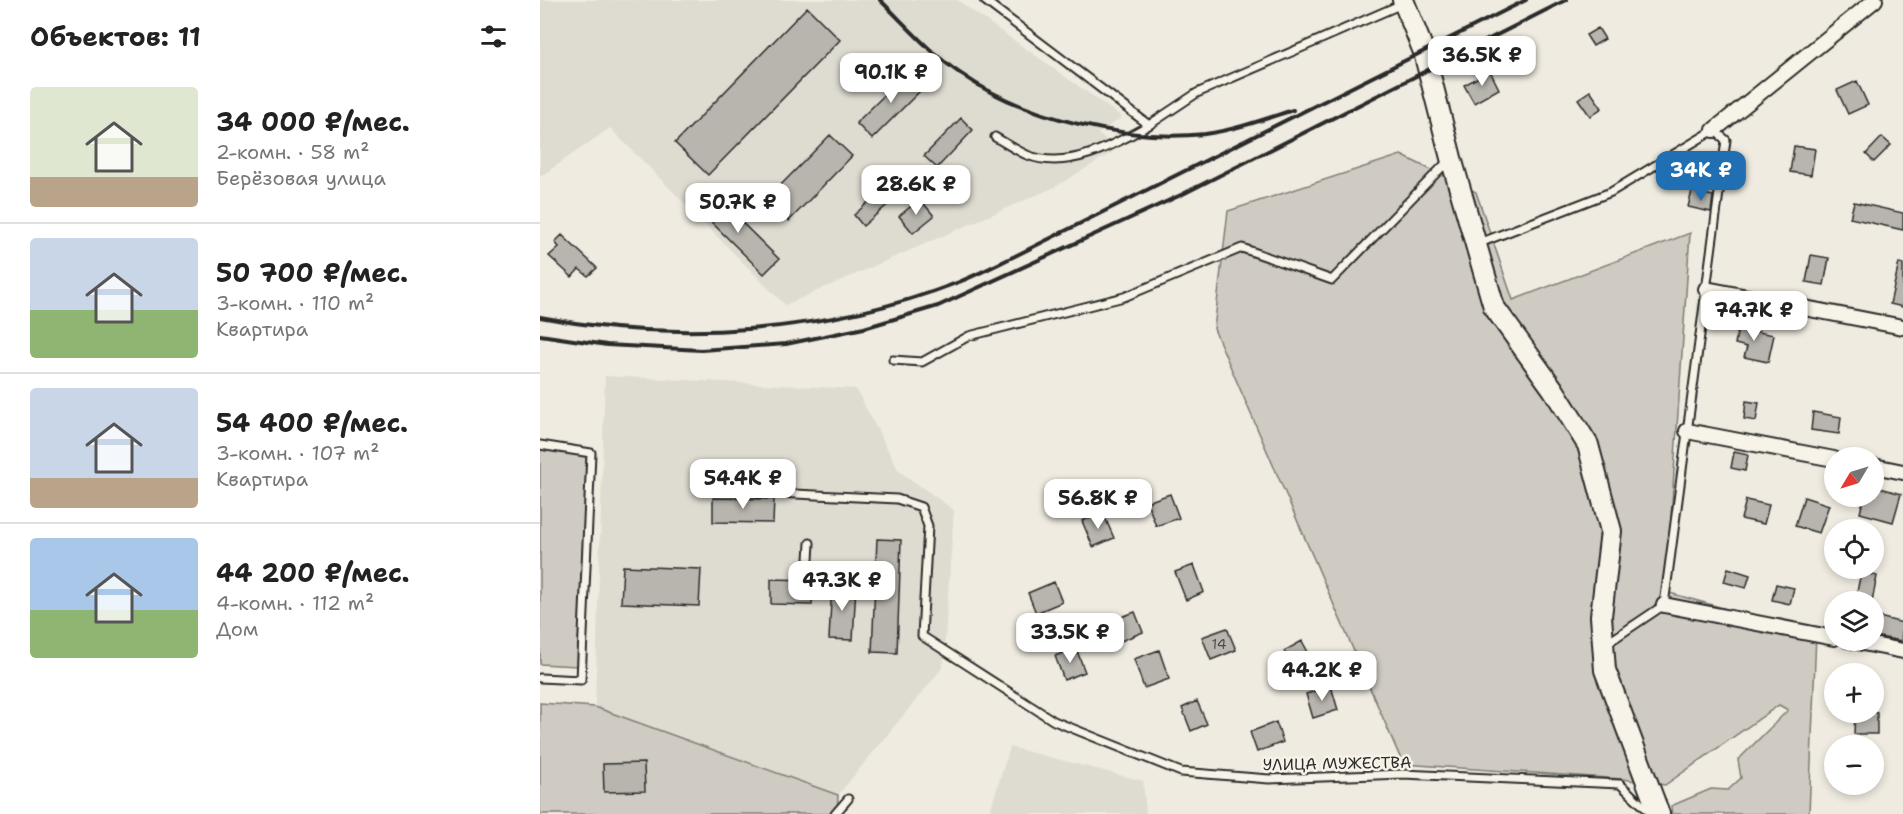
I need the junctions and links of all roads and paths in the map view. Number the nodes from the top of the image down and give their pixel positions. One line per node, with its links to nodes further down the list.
1 (984, 0): 4 (lane)
2 (1875, 0): 5 (street)
3 (1406, 1): 4 (lane); 7 (main road)
4 (1149, 125): 6 (lane)
5 (1714, 130): 8 (lane); 9 (lane)
6 (994, 137)
7 (1451, 158): 8 (main road); 11 (lane)
8 (1477, 244): 22 (main road)
9 (1706, 289): 10 (street); 12 (lane)
10 (1903, 327)
11 (893, 360)
12 (1687, 430): 14 (street); 20 (lane)
13 (540, 445): 25 (lane)
14 (1824, 457)
15 (1884, 468): 16 (street)
16 (1903, 472)
17 (716, 490): 28 (lane, УЛИЦА МУЖЕСТВА)
18 (810, 543): 19 (lane)
19 (808, 576)
20 (1664, 605): 21 (street); 22 (lane)
21 (1824, 636)
22 (1604, 646): 29 (main road)
23 (1884, 647): 24 (street)
24 (1903, 651)
25 (540, 678)
26 (848, 800): 27 (lane)
27 (835, 814)
28 (1652, 814)
29 (1659, 814)

